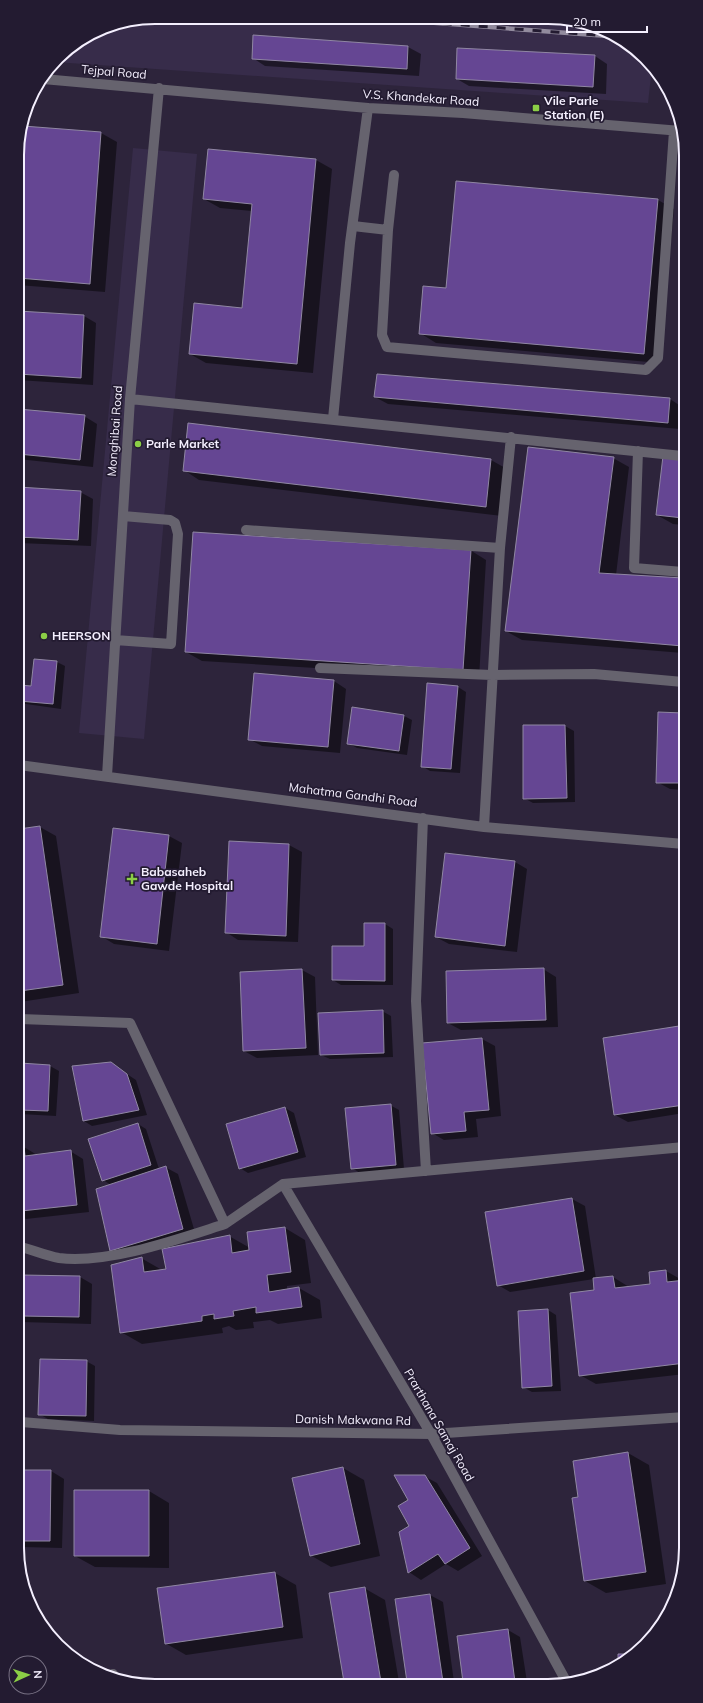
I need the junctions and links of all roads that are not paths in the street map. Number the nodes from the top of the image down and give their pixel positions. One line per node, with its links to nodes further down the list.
1 (48, 79): 2 (street, Tejpal Road)
2 (159, 88): 3 (street, V.S. Khandekar Road); 9 (street, Monghibai Road)
3 (368, 108): 4 (street, V.S. Khandekar Road); 7 (street)
4 (677, 131)
5 (678, 136): 8 (street)
6 (394, 175): 8 (street)
7 (353, 226): 8 (street); 10 (street)
8 (388, 230)
9 (130, 399): 10 (street); 14 (street, Monghibai Road)
10 (333, 419): 11 (street)
11 (511, 437): 12 (street); 16 (street)
12 (638, 451): 13 (street); 17 (street)
13 (679, 456)
14 (123, 516): 18 (street, Monghibai Road); 18 (street)
15 (246, 530): 16 (street)
16 (500, 548): 20 (street)
17 (679, 572)
18 (115, 640): 23 (street, Monghibai Road)
19 (320, 668): 20 (street)
20 (492, 675): 21 (street); 25 (street)
21 (679, 682)
22 (24, 766): 23 (street, Mahatma Gandhi Road)
23 (107, 776): 24 (street, Mahatma Gandhi Road)
24 (423, 818): 25 (street, Mahatma Gandhi Road); 29 (street)
25 (484, 827): 26 (street, Mahatma Gandhi Road)
26 (679, 844)
27 (24, 1019): 31 (street)
28 (679, 1147): 29 (street)
29 (426, 1171): 30 (street)
30 (283, 1184): 31 (street); 35 (street, Prarthana Samaj Road)
31 (225, 1224): 32 (street)
32 (24, 1248)
33 (679, 1417): 35 (street, Danish Makwana Rd)
34 (24, 1422): 35 (street, Danish Makwana Rd)
35 (431, 1434): 36 (street, Prarthana Samaj Road)
36 (564, 1678)

